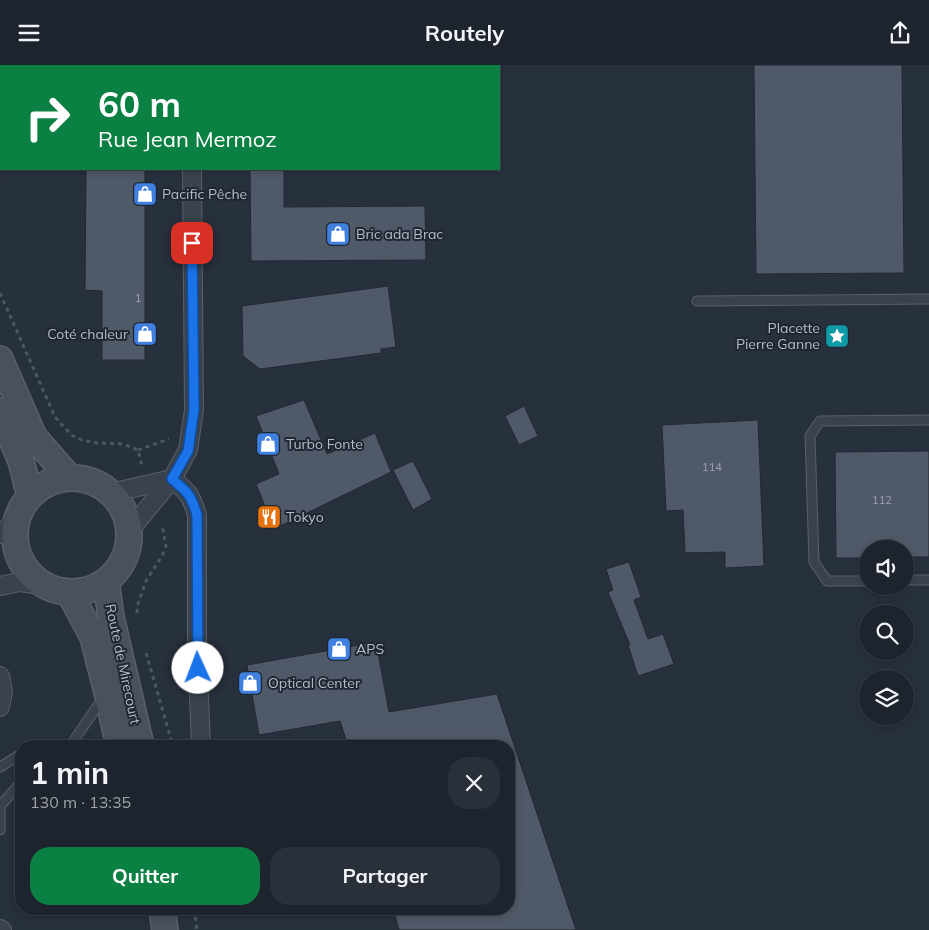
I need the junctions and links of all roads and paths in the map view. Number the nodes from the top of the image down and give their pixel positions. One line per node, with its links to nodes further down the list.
1 (192, 170): 7 (street)
2 (929, 299): 3 (lane)
3 (697, 301)
4 (0, 359): 9 (main road)
5 (0, 411): 12 (main road)
6 (929, 420): 18 (lane)
7 (191, 432): 8 (path); 10 (street)
8 (138, 450)
9 (69, 477): 11 (main road); 12 (main road)
10 (172, 479): 11 (street); 14 (street); 28 (street)
11 (111, 493): 14 (main road)
12 (30, 496): 13 (main road)
13 (8, 526): 19 (main road)
14 (129, 531): 17 (main road)
15 (914, 580): 16 (lane)
16 (929, 580)
17 (106, 581): 21 (main road); 27 (main road, Route de Mirecourt)
18 (859, 581)
19 (44, 585): 20 (street); 21 (main road)
20 (0, 586)
21 (69, 592): 23 (main road, Route de Mirecourt)
22 (0, 677): 24 (street)
23 (107, 692): 25 (lane); 26 (main road, Route de Mirecourt)
24 (0, 707)
25 (74, 740)
26 (118, 740)
27 (140, 740)
28 (200, 740)
29 (15, 758): 30 (lane)
30 (0, 767)
31 (15, 791): 32 (lane)
32 (0, 808): 33 (lane)
33 (0, 830)
34 (163, 915): 36 (main road)
35 (195, 915): 37 (path)
36 (165, 930)
37 (197, 930)

